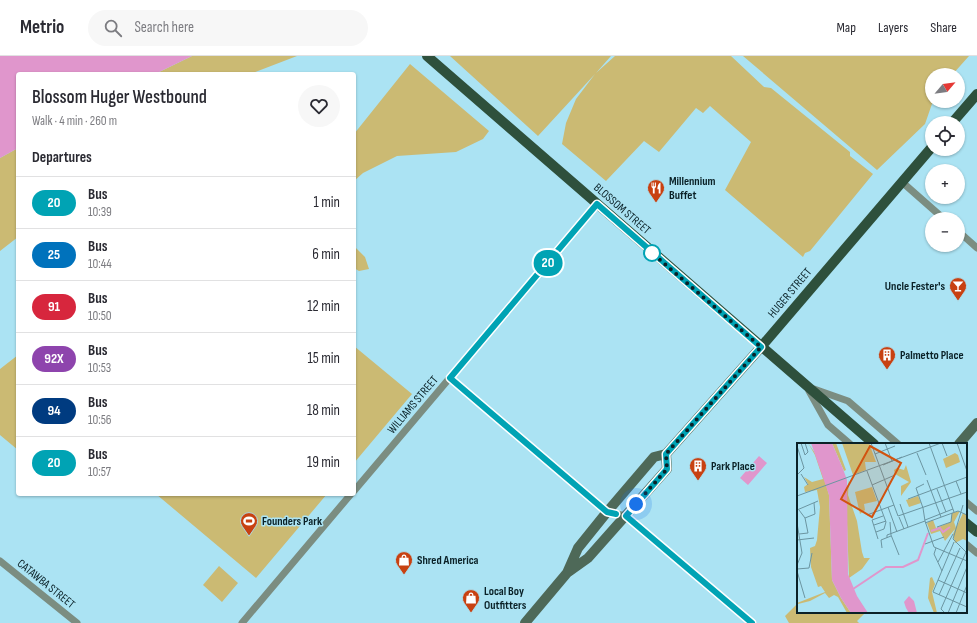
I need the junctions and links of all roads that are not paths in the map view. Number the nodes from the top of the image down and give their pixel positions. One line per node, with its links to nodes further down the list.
1 (428, 56): 6 (main road, BLOSSOM STREET)
2 (977, 94): 3 (main road)
3 (958, 116)
4 (925, 155): 5 (main road, HUGER STREET)
5 (902, 182): 7 (street); 10 (main road, HUGER STREET)
6 (597, 204): 10 (main road, BLOSSOM STREET); 11 (street, WILLIAMS STREET)
7 (936, 212)
8 (965, 237): 9 (street)
9 (977, 248)
10 (761, 347): 12 (main road, BLOSSOM STREET); 18 (main road, HUGER STREET)
11 (450, 378): 19 (street, WILLIAMS STREET); 23 (street)
12 (807, 387): 14 (street); 15 (main road, BLOSSOM STREET); 16 (street)
13 (977, 423): 17 (main road)
14 (849, 443)
15 (873, 443)
16 (897, 443)
17 (960, 443)
18 (666, 454): 23 (main road, HUGER STREET); 24 (main road, HUGER STREET)
19 (356, 489)
20 (349, 496): 32 (street)
21 (967, 503): 22 (street)
22 (977, 511)
23 (607, 512): 24 (street); 30 (main road, HUGER STREET)
24 (626, 516): 30 (main road, HUGER STREET); 34 (street)
25 (967, 524): 26 (main road)
26 (977, 532)
27 (967, 545): 28 (street)
28 (977, 553)
29 (0, 562): 31 (street, CATAWBA STREET)
30 (567, 573): 33 (main road, HUGER STREET)
31 (77, 623)
32 (242, 623)
33 (525, 623)
34 (752, 623)

